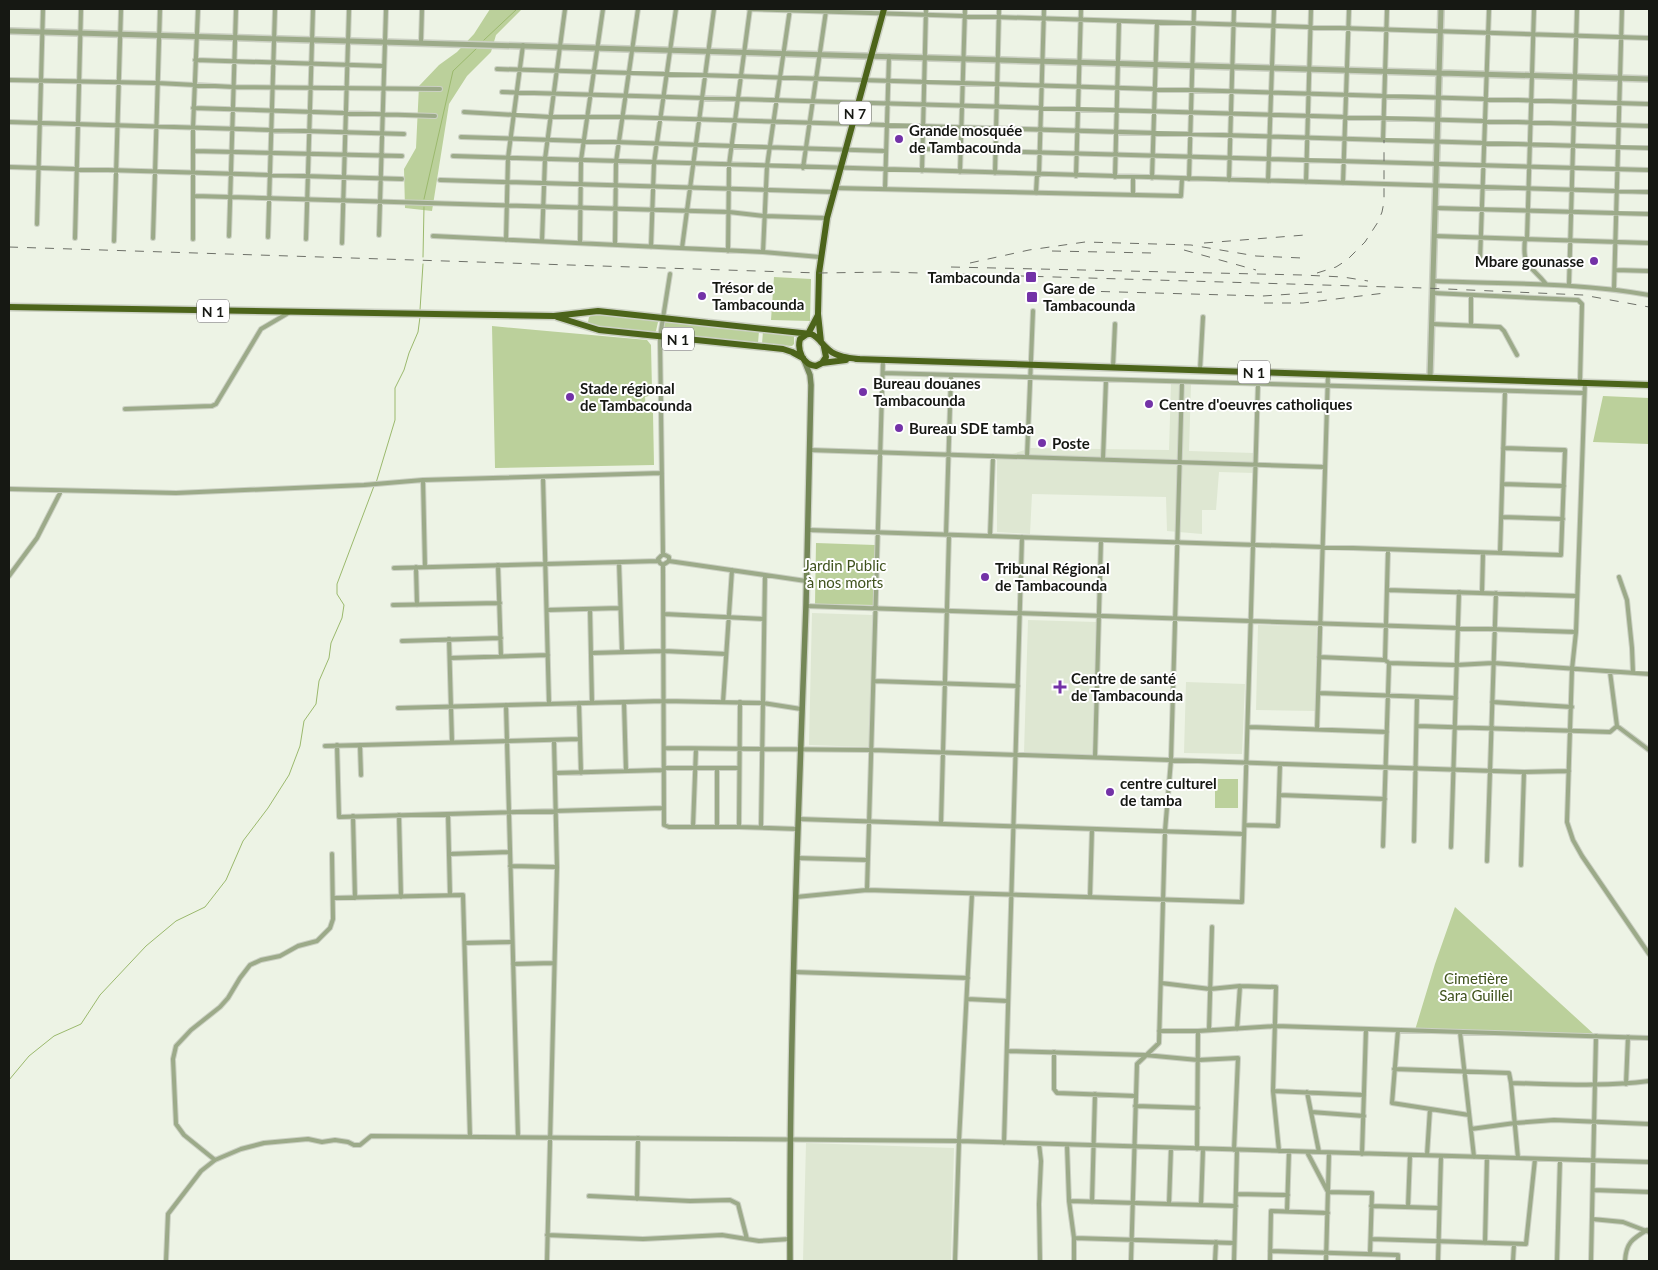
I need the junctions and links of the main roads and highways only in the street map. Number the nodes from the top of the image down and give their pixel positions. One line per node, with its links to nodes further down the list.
1 (884, 11): 3 (highway, N 7)
2 (9, 307): 4 (highway, N 1)
3 (818, 314): 5 (highway, N 7); 6 (highway, N 7)
4 (554, 316): 5 (highway, N 1); 7 (highway, N 1)
5 (808, 334): 6 (highway); 7 (highway)
6 (822, 343): 8 (highway, N 1); 9 (highway)
7 (804, 359): 9 (highway); 10 (main road)
8 (859, 359): 9 (highway, N 1); 11 (highway, N 1)
9 (821, 364): 10 (main road)
10 (810, 385): 12 (main road)
11 (1649, 385)
12 (790, 1261)

